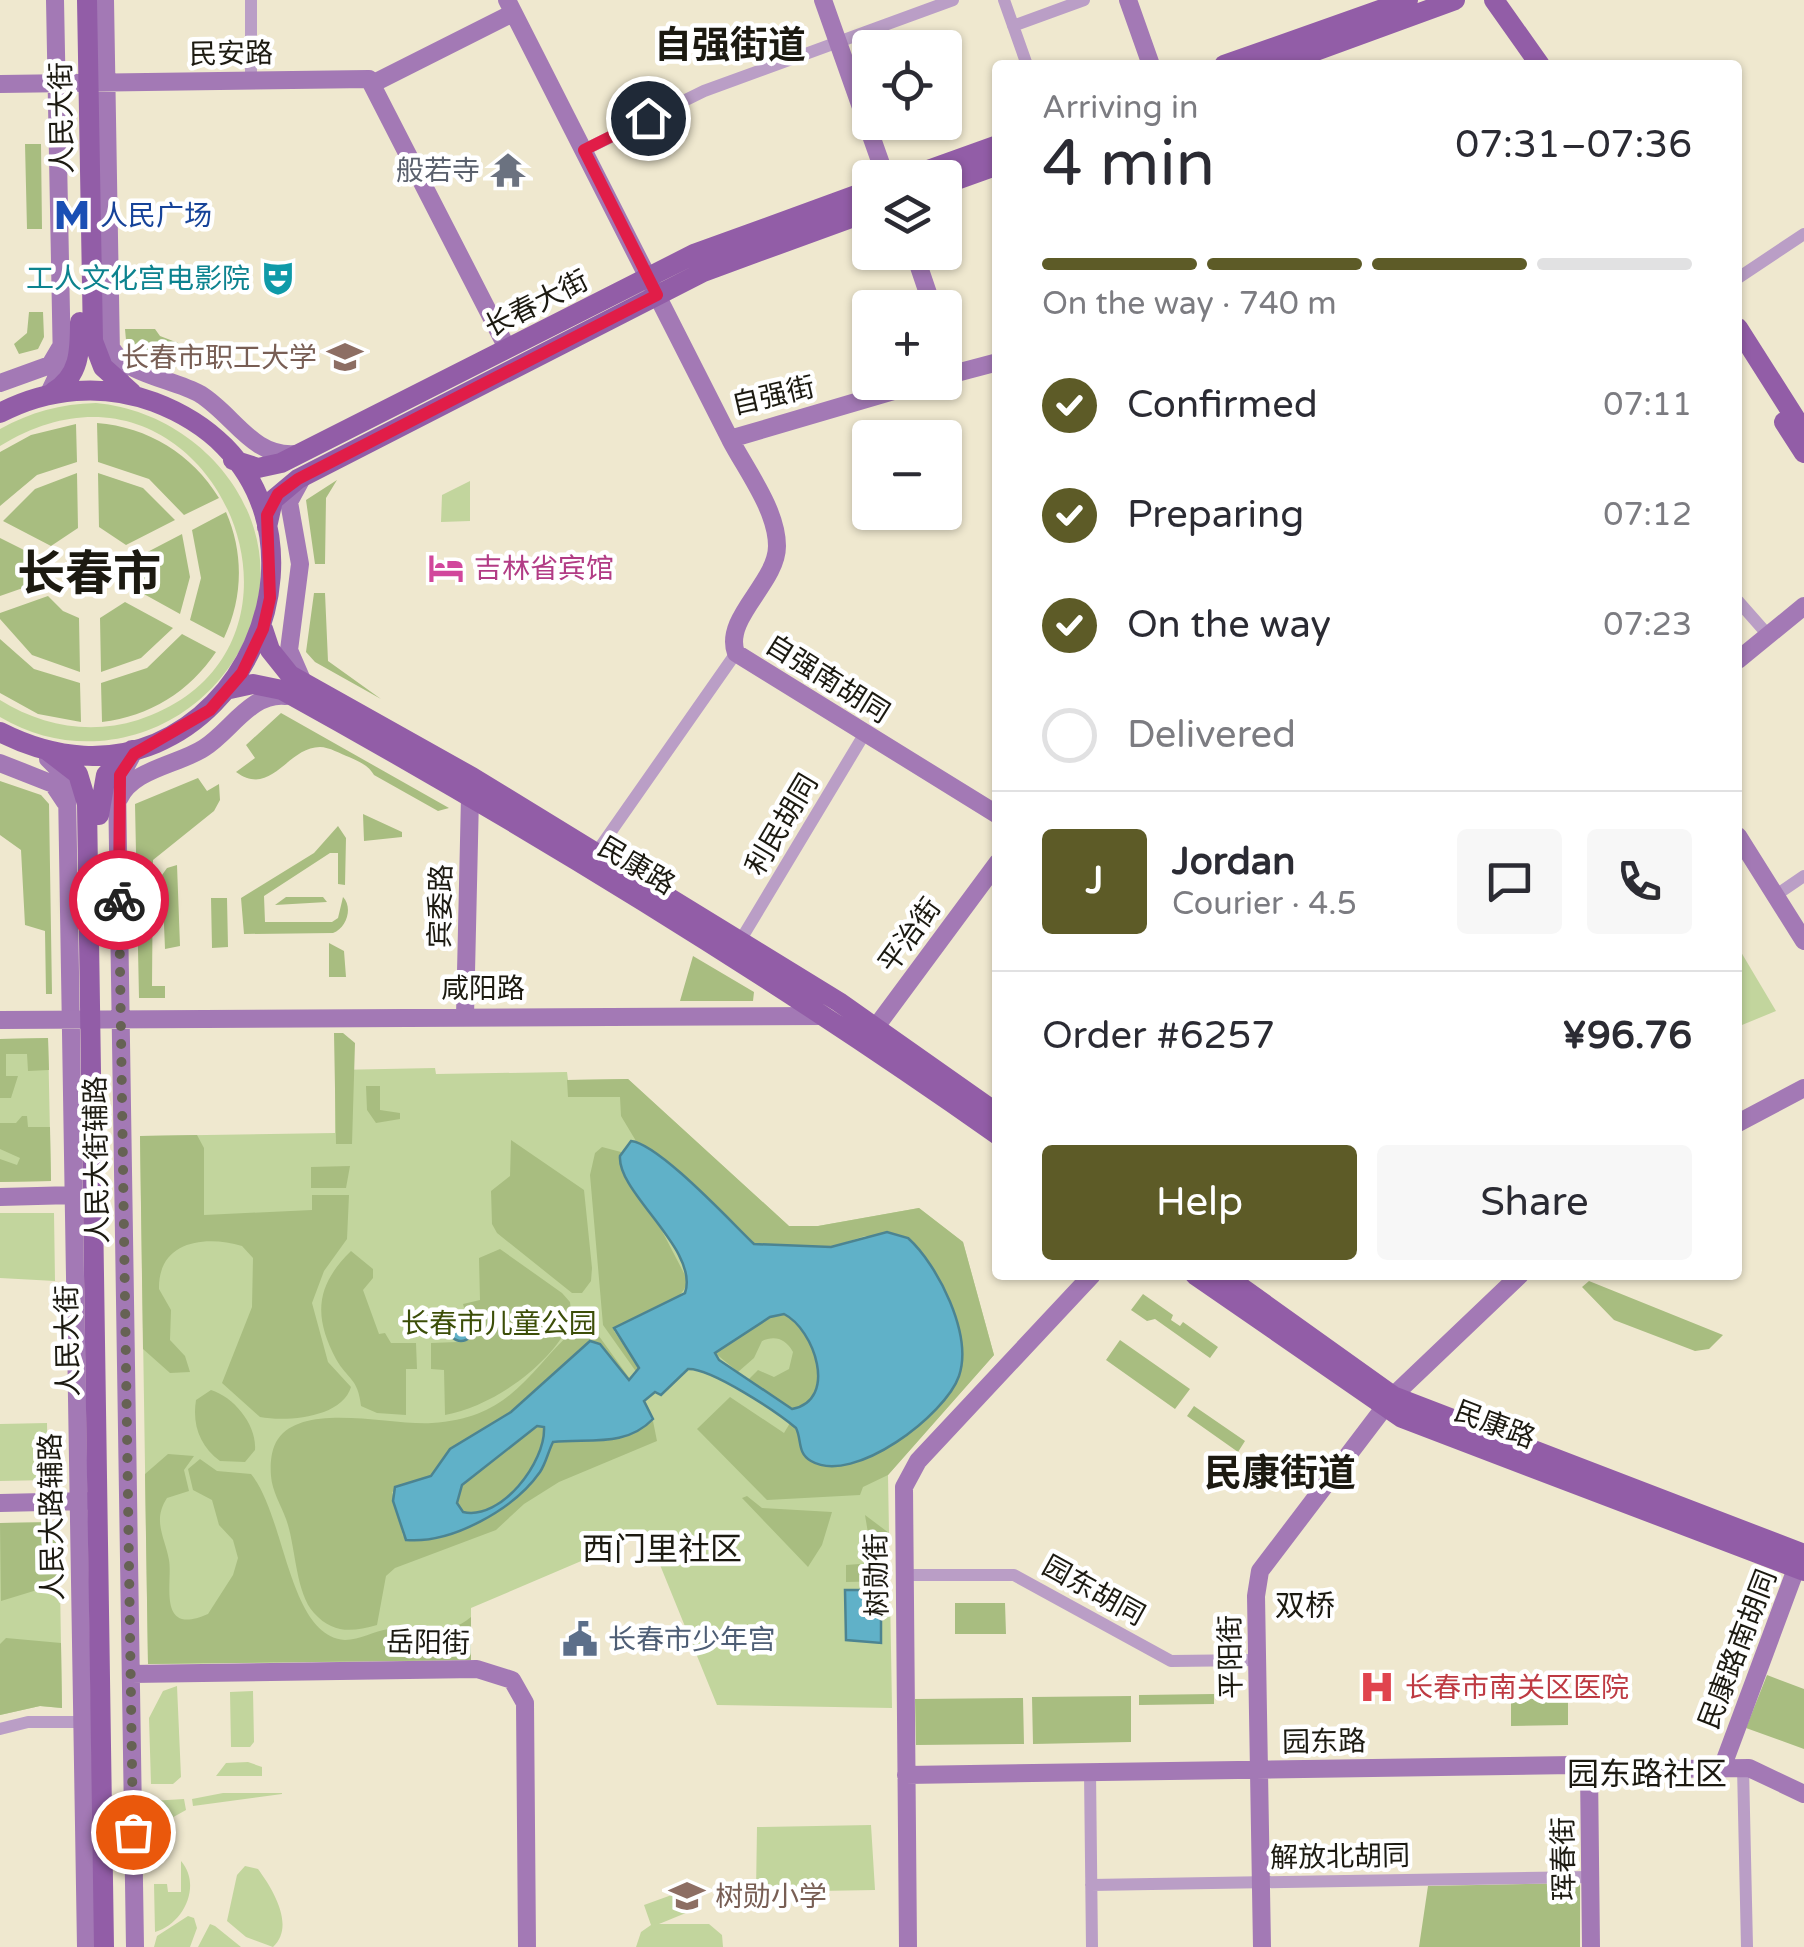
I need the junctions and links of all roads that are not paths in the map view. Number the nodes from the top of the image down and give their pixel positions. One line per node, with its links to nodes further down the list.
1 (56, 0): 25 (street)
2 (74, 0): 25 (main road, 人民大街)
3 (87, 0): 25 (main road, 人民大街)
4 (105, 0): 25 (street)
5 (251, 0): 24 (street)
6 (822, 0): 17 (street)
7 (954, 0): 17 (street)
8 (1004, 0): 16 (street)
9 (1084, 0): 16 (street)
10 (1128, 0): 19 (street)
11 (1408, 0): 20 (main road)
12 (1455, 0): 21 (main road)
13 (1494, 0): 22 (main road)
14 (1508, 0): 23 (main road)
15 (510, 6): 26 (street); 29 (street, 自强街)
16 (1013, 26): 18 (street)
17 (838, 42): 29 (street); 30 (street)
18 (1025, 60)
19 (1149, 60)
20 (1238, 60)
21 (1291, 60)
22 (1536, 60)
23 (1550, 60)
24 (252, 80): 25 (street, 民安路); 26 (street, 民安路)
25 (82, 83): 27 (street, 民安路); 40 (street); 41 (street); 47 (main road, 人民大街); 48 (main road, 人民大街)
26 (374, 83): 42 (street)
27 (0, 84)
28 (992, 147): 31 (main road)
29 (584, 150): 38 (street, 自强街)
30 (880, 160)
31 (956, 160)
32 (992, 167): 33 (main road)
33 (962, 178)
34 (852, 196): 38 (main road, 长春大街)
35 (852, 217): 38 (main road, 长春大街)
36 (1804, 234): 37 (street)
37 (1742, 275)
38 (652, 286): 42 (main road, 长春大街); 52 (street, 自强街); 55 (main road, 长春大街)
39 (1742, 334): 51 (main road)
40 (61, 337): 46 (street); 47 (street)
41 (110, 337): 48 (street); 55 (street)
42 (507, 348): 55 (main road, 长春大街)
43 (1742, 355): 53 (main road)
44 (992, 364): 45 (street)
45 (962, 372)
46 (0, 383)
47 (44, 396): 48 (main road); 50 (main road)
48 (141, 398): 54 (main road)
49 (863, 400): 52 (street, 自强街)
50 (0, 414)
51 (1804, 432)
52 (730, 439): 61 (street)
53 (1804, 453)
54 (233, 460): 55 (main road, 长春大街); 56 (main road)
55 (304, 464): 56 (main road, 长春大街); 64 (street)
56 (267, 529): 59 (main road)
57 (1742, 605): 60 (street)
58 (1804, 606): 60 (street)
59 (263, 629): 63 (main road); 64 (main road, 民康路)
60 (1768, 634): 62 (street)
61 (736, 653): 66 (street, 自强南胡同); 76 (street, 自强南胡同)
62 (1742, 657)
63 (230, 689): 64 (main road, 民康路); 68 (main road)
64 (302, 692): 71 (main road, 民康路); 72 (street); 76 (main road, 民康路)
65 (0, 732): 67 (main road)
66 (866, 733): 74 (street, 自强南胡同); 80 (street, 利民胡同)
67 (27, 744): 69 (main road); 73 (street, 人民大路辅路)
68 (140, 747): 69 (main road); 72 (street, 人民大街辅路); 84 (main road, 人民大街)
69 (48, 750): 84 (main road, 人民大街)
70 (0, 763): 73 (street)
71 (470, 797): 82 (street, 宾委路); 83 (main road, 民康路)
72 (118, 810): 84 (street, 人民大街辅路)
73 (68, 811): 84 (street, 人民大路辅路)
74 (992, 811)
75 (1742, 842): 79 (street)
76 (596, 853): 80 (main road, 民康路)
77 (992, 870): 86 (street, 平治街)
78 (1804, 876): 79 (street)
79 (1776, 895): 81 (street)
80 (740, 941): 86 (main road, 民康路)
81 (1804, 941)
82 (466, 1016): 83 (street, 咸阳路); 84 (street, 咸阳路)
83 (830, 1017): 86 (main road, 民康路)
84 (96, 1019): 85 (street, 咸阳路); 92 (street, 人民大路辅路); 98 (main road, 人民大街); 103 (street, 人民大街辅路); 118 (main road, 人民大街)
85 (0, 1020)
86 (870, 1034): 88 (main road, 民康路); 90 (main road, 民康路)
87 (1804, 1088): 89 (street)
88 (992, 1110)
89 (1742, 1121)
90 (992, 1130)
91 (0, 1196): 92 (street)
92 (74, 1196): 98 (street, 人民大路辅路)
93 (1087, 1280): 101 (street, 树勋街)
94 (1203, 1280): 97 (main road, 民康路)
95 (1230, 1280): 97 (main road, 民康路)
96 (1515, 1280): 97 (street, 平阳街)
97 (1389, 1402): 100 (main road, 民康路); 102 (street, 平阳街)
98 (88, 1502): 99 (street); 104 (street, 人民大路辅路); 117 (main road, 人民大街)
99 (0, 1503)
100 (1802, 1559): 106 (street, 民康路南胡同)
101 (904, 1575): 102 (street, 园东胡同); 111 (street, 树勋街)
102 (1257, 1660): 108 (street, 平阳街)
103 (131, 1674): 119 (street, 人民大街辅路); 120 (street, 岳阳街)
104 (82, 1722): 105 (street); 116 (street, 人民大路辅路)
105 (0, 1729)
106 (1722, 1768): 107 (street, 园东路); 109 (street, 园东路)
107 (1743, 1768): 112 (street); 125 (street)
108 (1259, 1769): 109 (street, 园东路); 110 (street, 园东路); 114 (street, 平阳街)
109 (1589, 1770): 113 (street, 珲春街)
110 (1090, 1772): 111 (street, 园东路); 115 (street)
111 (906, 1775): 121 (street, 树勋街)
112 (1804, 1794)
113 (1590, 1877): 114 (street, 解放北胡同); 124 (street, 珲春街)
114 (1261, 1882): 115 (street, 解放北胡同); 123 (street, 平阳街)
115 (1091, 1885): 122 (street)
116 (86, 1947)
117 (104, 1947)
118 (117, 1947)
119 (135, 1947)
120 (527, 1947)
121 (908, 1947)
122 (1092, 1947)
123 (1262, 1947)
124 (1591, 1947)
125 (1747, 1947)

